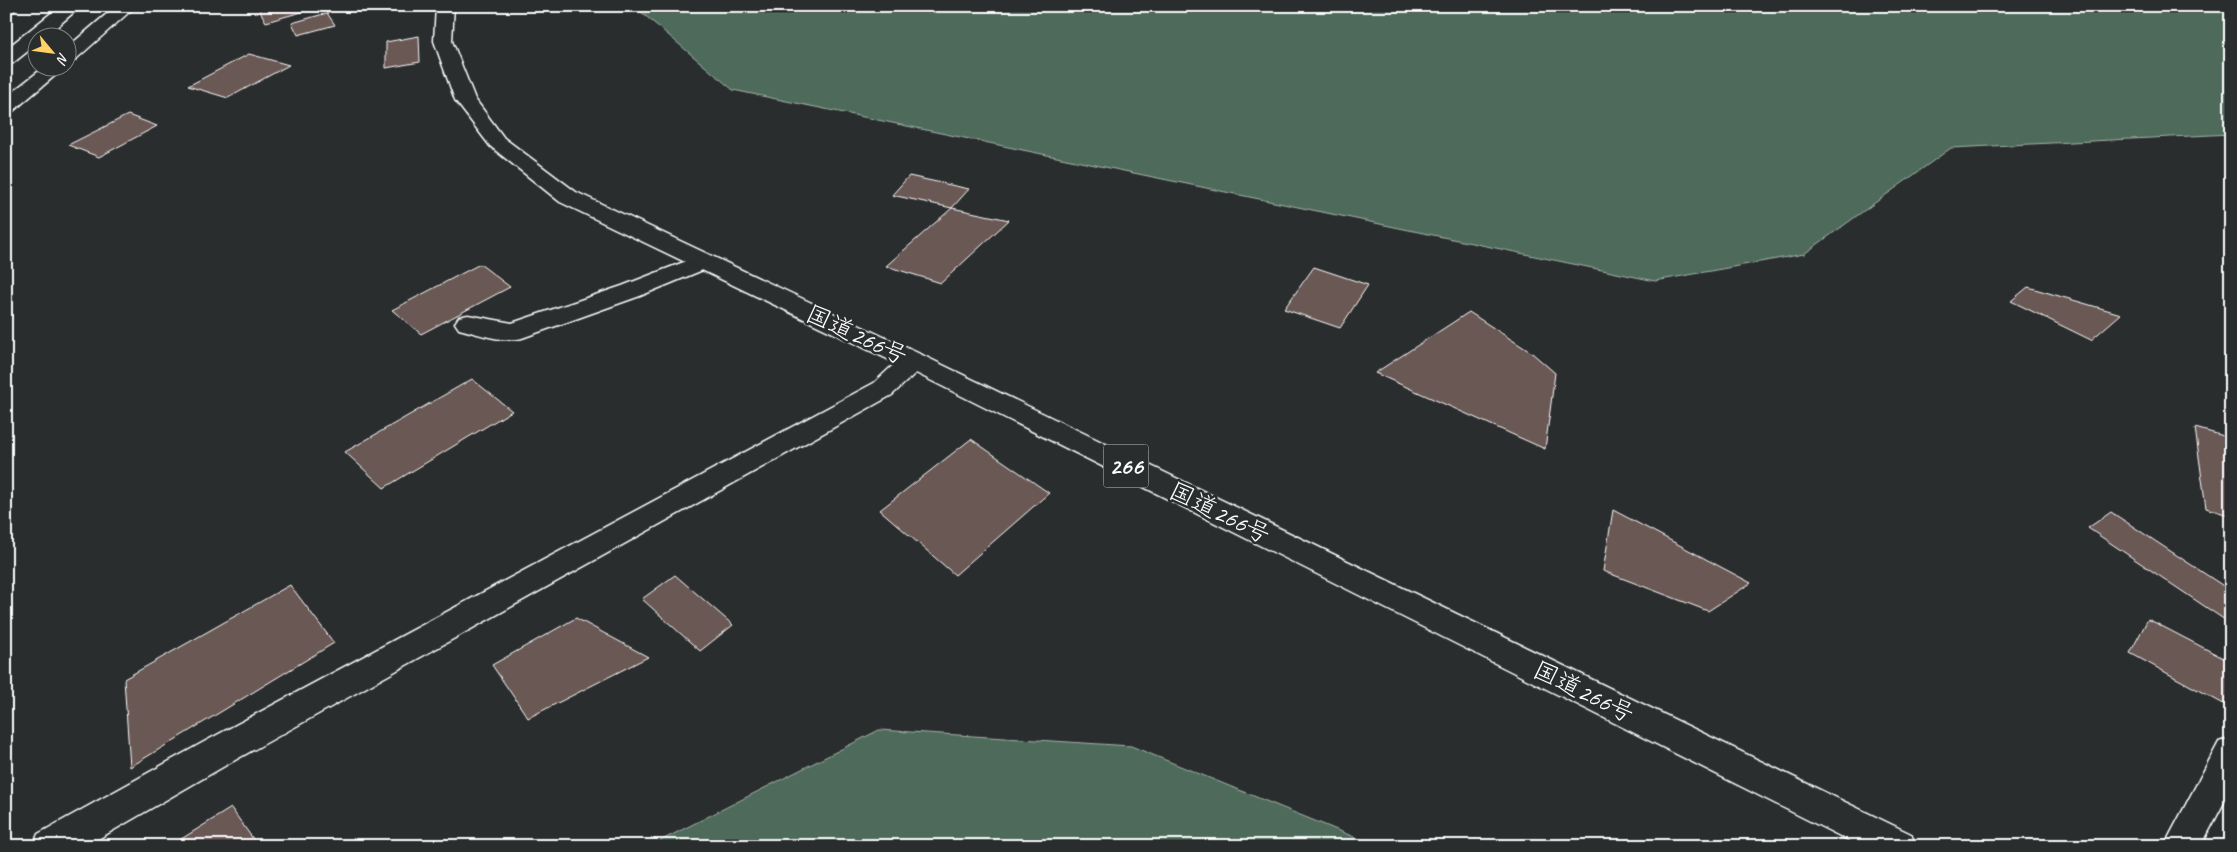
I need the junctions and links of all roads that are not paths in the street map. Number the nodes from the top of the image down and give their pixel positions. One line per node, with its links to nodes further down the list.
1 (72, 6): 5 (main road)
2 (127, 6): 4 (main road)
3 (445, 6): 8 (main road, 国道266号 / 266)
4 (78, 48)
5 (6, 59)
6 (42, 78): 7 (main road)
7 (6, 107)
8 (702, 262): 9 (main road); 10 (main road, 国道266号 / 266)
9 (468, 323)
10 (913, 361): 12 (main road); 13 (main road, 国道266号 / 266)
11 (2231, 753): 14 (main road)
12 (52, 846)
13 (1898, 846)
14 (2182, 846)

